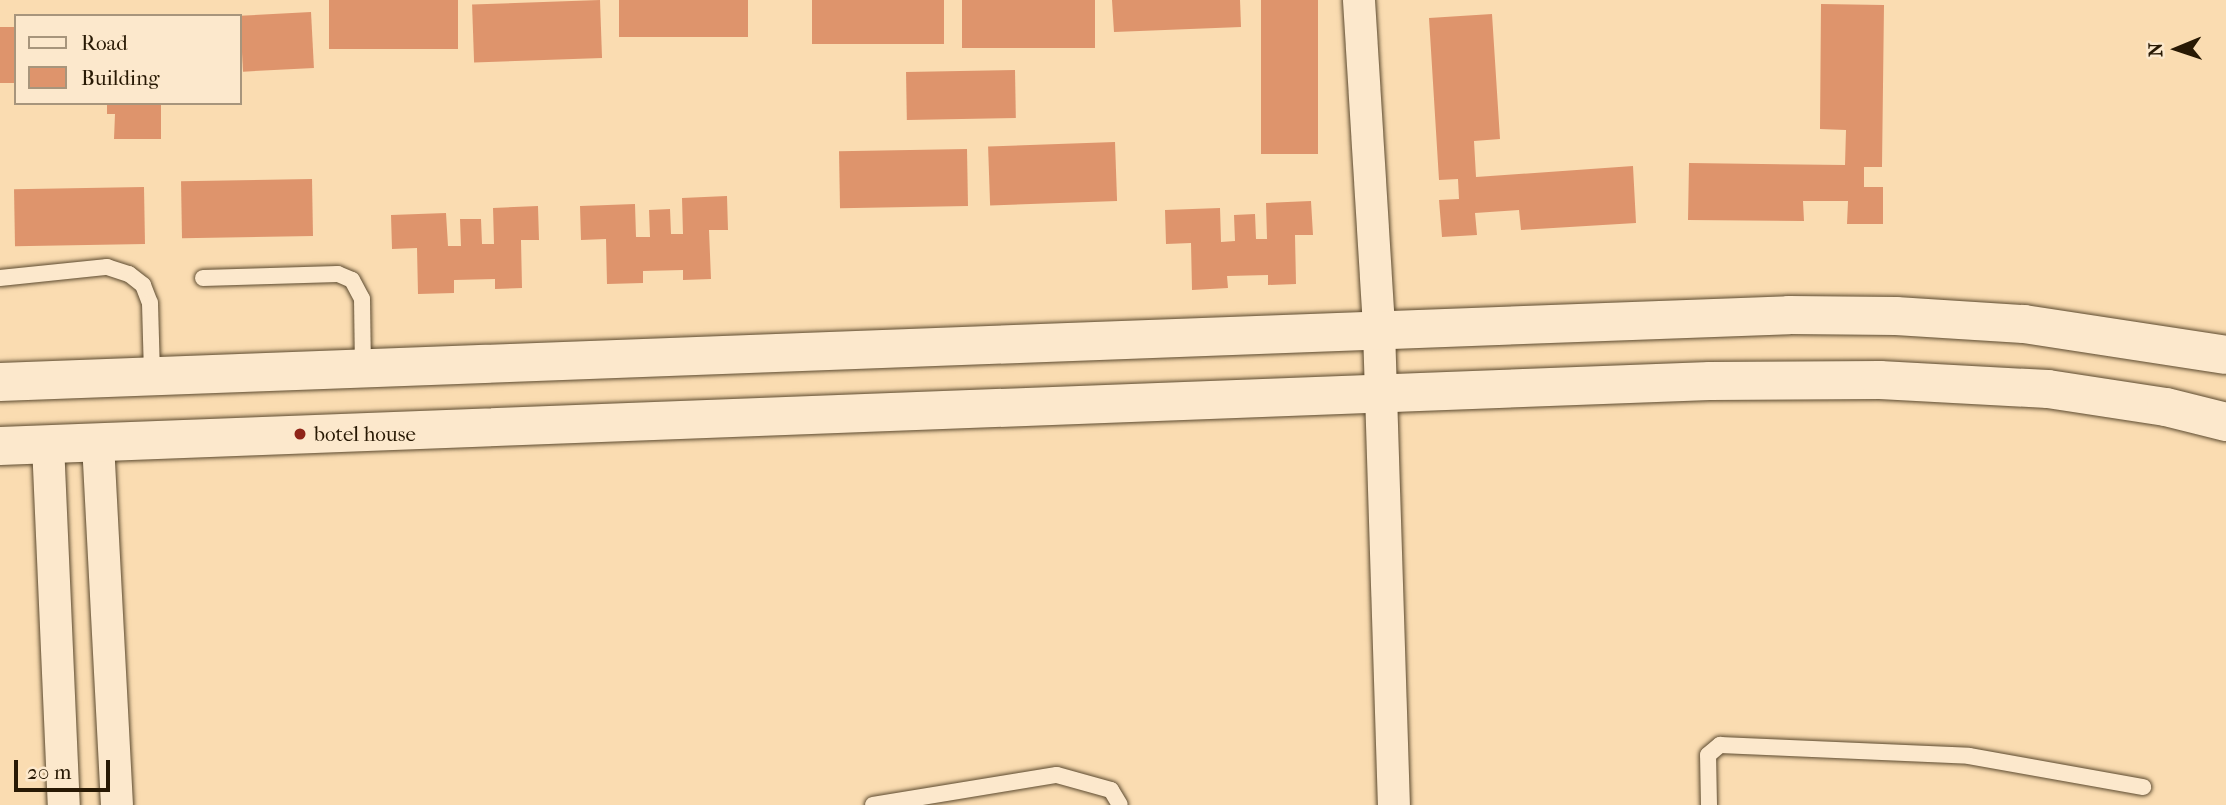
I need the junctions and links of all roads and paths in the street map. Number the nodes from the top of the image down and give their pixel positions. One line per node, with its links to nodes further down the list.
1 (1359, 0): 4 (street)
2 (0, 278): 7 (lane)
3 (203, 278): 6 (lane)
4 (1379, 330): 5 (street); 6 (street); 9 (street)
5 (2226, 355)
6 (363, 368): 7 (street)
7 (152, 376): 8 (street)
8 (0, 382)
9 (1380, 394): 10 (street); 11 (street); 19 (street)
10 (2226, 422)
11 (98, 443): 12 (street); 16 (street)
12 (48, 444): 13 (street); 15 (street)
13 (0, 446)
14 (2143, 787): 20 (lane)
15 (64, 805)
16 (117, 805)
17 (873, 805): 18 (lane)
18 (1120, 805)
19 (1394, 805)
20 (1709, 805)

